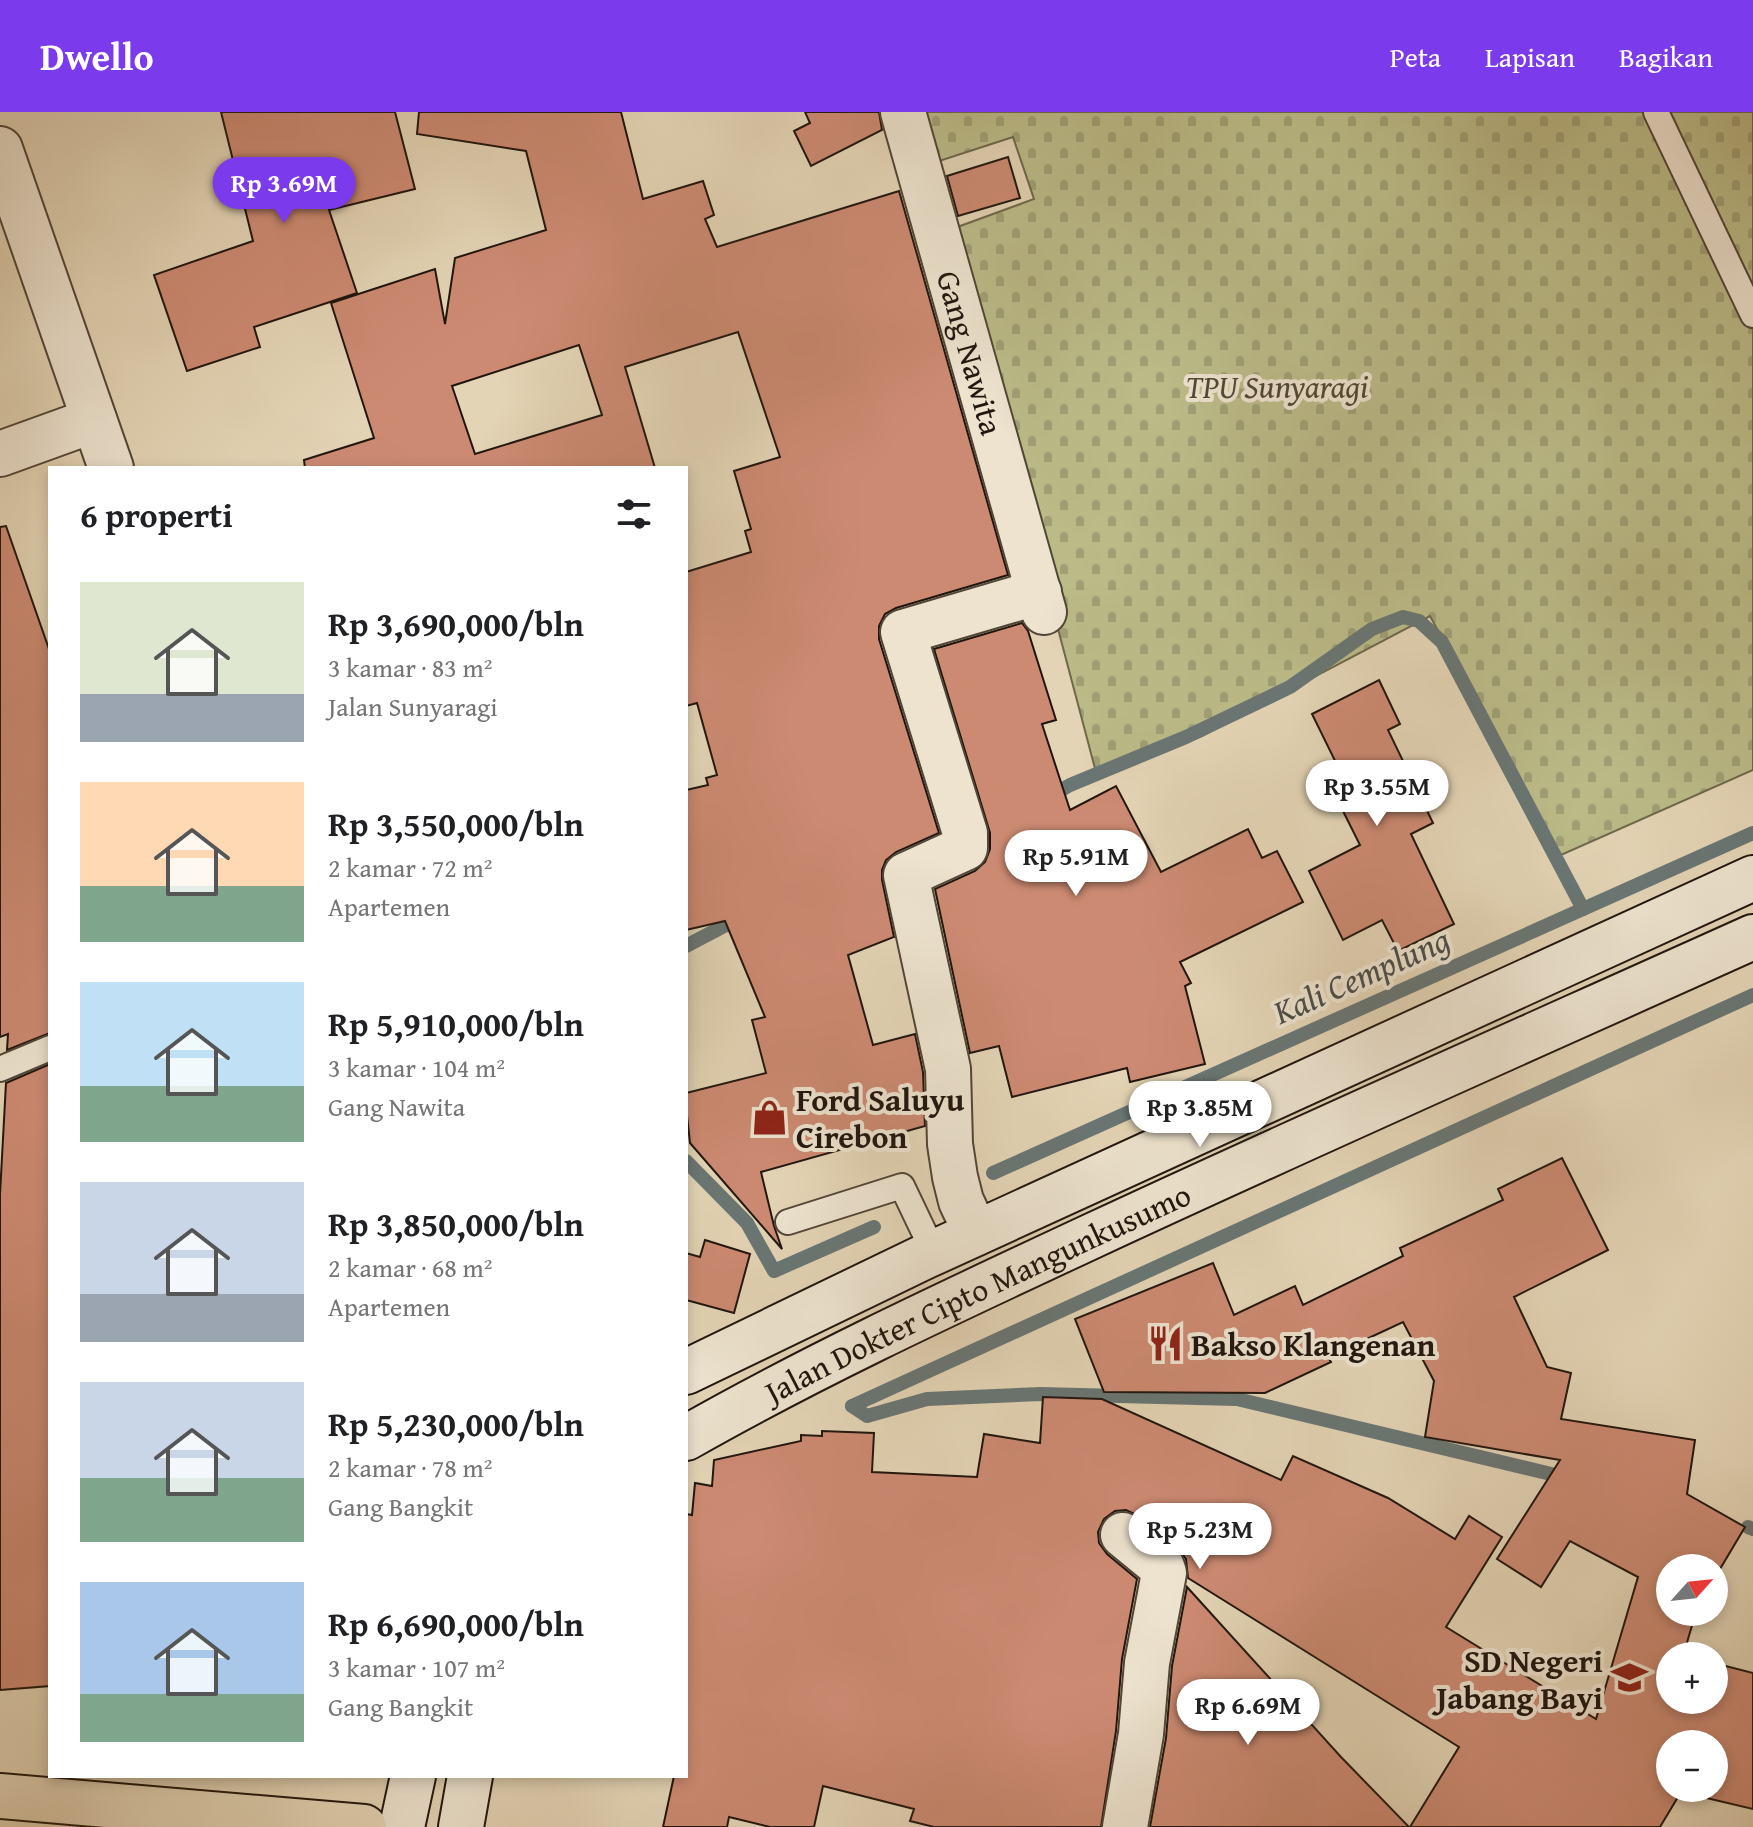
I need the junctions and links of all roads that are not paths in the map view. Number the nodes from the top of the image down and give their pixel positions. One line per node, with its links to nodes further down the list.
1 (903, 112): 13 (main road, Gang Nawita)
2 (1656, 112): 4 (lane)
3 (0, 149): 5 (main road)
4 (1753, 315)
5 (94, 420): 6 (main road); 7 (main road)
6 (0, 454)
7 (110, 466)
8 (1753, 878): 13 (main road, Jalan Dokter Cipto Mangunkusumo)
9 (1753, 937): 16 (main road, Jalan Dokter Cipto Mangunkusumo)
10 (48, 1049): 11 (lane)
11 (0, 1069)
12 (788, 1222): 14 (lane)
13 (976, 1233): 14 (main road, Jalan Dokter Cipto Mangunkusumo)
14 (934, 1253): 15 (main road, Jalan Dokter Cipto Mangunkusumo)
15 (688, 1371)
16 (688, 1437)
17 (1123, 1535): 24 (main road)
18 (413, 1778): 22 (main road)
19 (470, 1778): 23 (main road)
20 (0, 1796): 21 (main road)
21 (364, 1827)
22 (402, 1827)
23 (461, 1827)
24 (1125, 1827)

